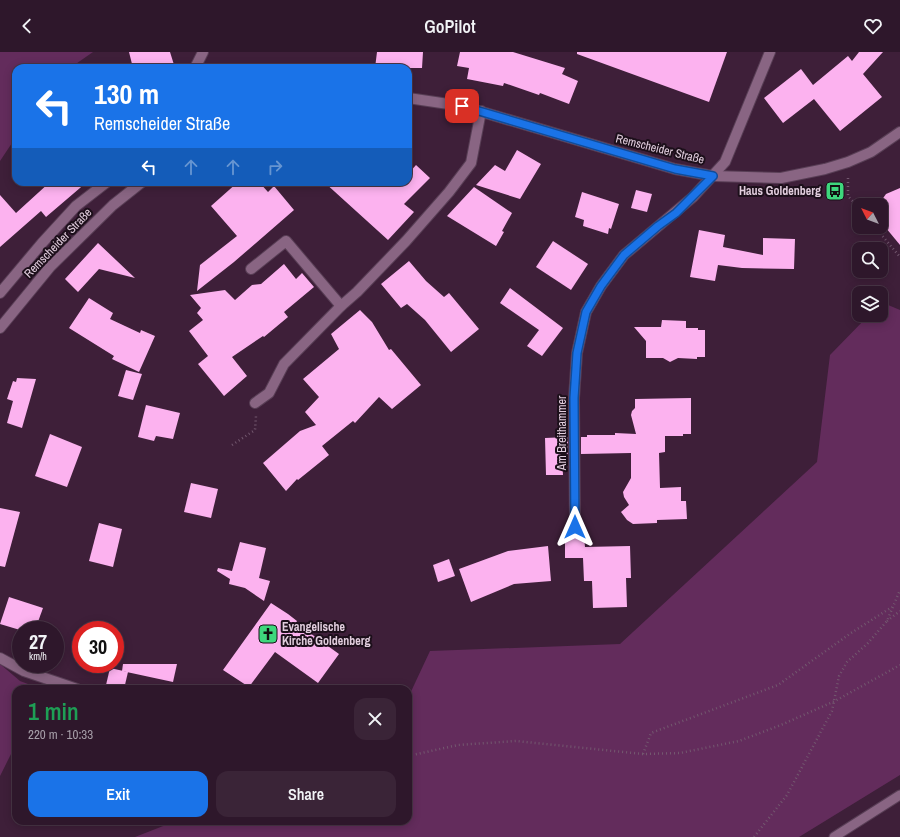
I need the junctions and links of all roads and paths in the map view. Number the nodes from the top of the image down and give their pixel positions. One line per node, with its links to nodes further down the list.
1 (203, 52): 3 (street)
2 (770, 52): 7 (street, Am Breithammer)
3 (197, 64)
4 (412, 99): 5 (street, Remscheider Straße)
5 (481, 111): 7 (street, Remscheider Straße); 16 (street)
6 (900, 132): 7 (street, Remscheider Straße)
7 (713, 176): 20 (street, Am Breithammer)
8 (102, 186): 15 (street, Remscheider Straße)
9 (137, 186): 17 (street, Remscheider Straße)
10 (848, 196): 11 (path)
11 (852, 200)
12 (881, 234): 13 (path)
13 (900, 257)
14 (251, 269): 16 (street)
15 (0, 293)
16 (341, 306): 18 (street)
17 (0, 328)
18 (255, 403): 19 (path)
19 (232, 445)
20 (575, 527)
21 (900, 590): 22 (path)
22 (892, 607): 24 (path); 29 (path)
23 (900, 611): 24 (path)
24 (887, 621): 28 (path)
25 (0, 658): 27 (street)
26 (900, 665): 28 (path)
27 (65, 685)
28 (835, 701): 29 (path); 32 (path)
29 (643, 754): 30 (path)
30 (412, 755)
31 (900, 795): 33 (lane)
32 (754, 837)
33 (834, 837)

